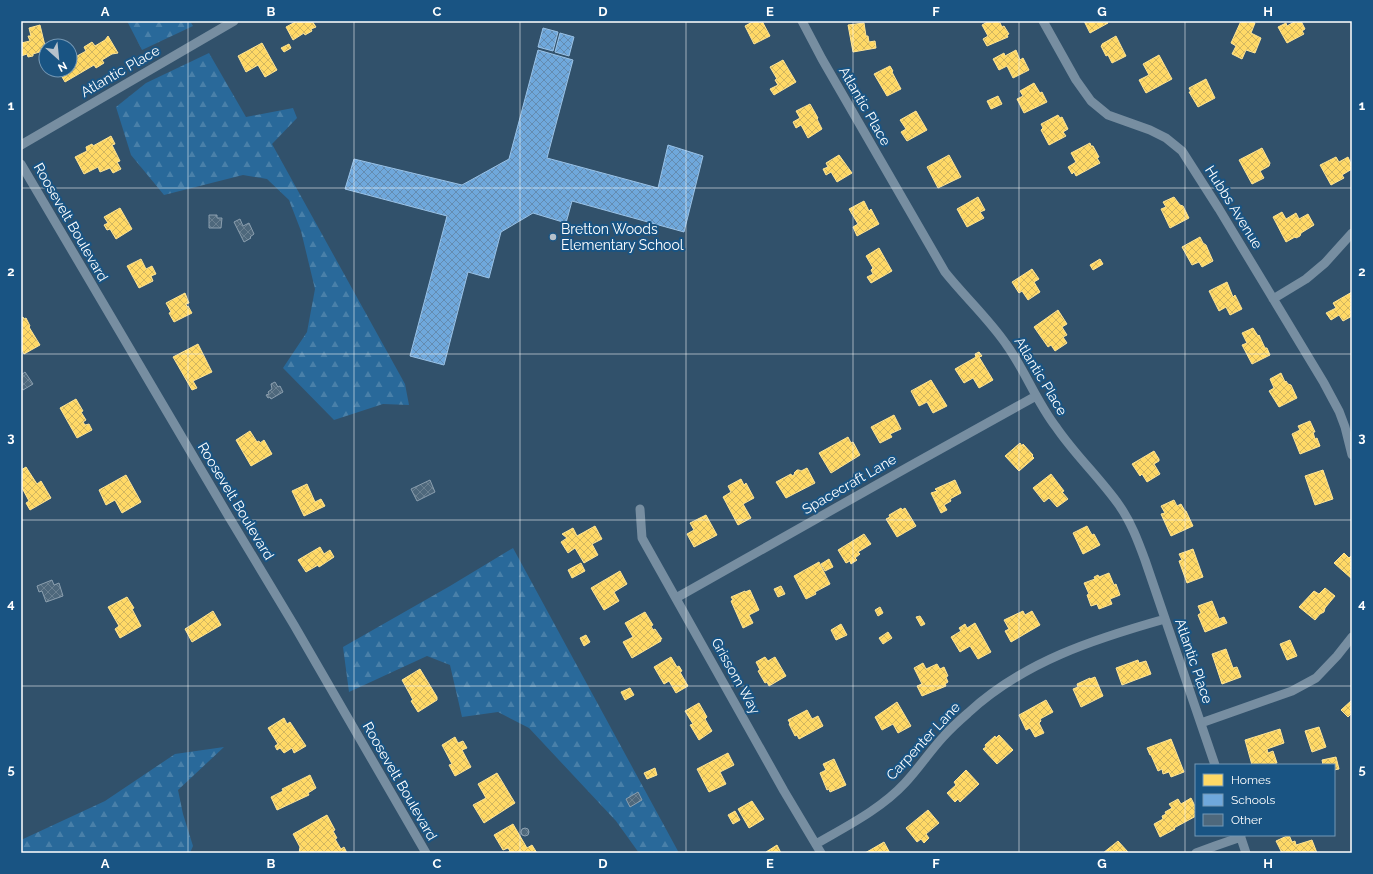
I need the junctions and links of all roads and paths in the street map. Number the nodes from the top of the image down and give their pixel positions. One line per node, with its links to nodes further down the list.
1 (234, 21): 4 (street, Atlantic Place)
2 (802, 21): 8 (street, Atlantic Place)
3 (1043, 21): 7 (street, Hubbs Avenue)
4 (21, 145)
5 (21, 164): 18 (street, Roosevelt Boulevard)
6 (1352, 234): 7 (street)
7 (1273, 299): 9 (street, Hubbs Avenue)
8 (1036, 396): 11 (street, Spacecraft Lane); 12 (street, Atlantic Place)
9 (1352, 455)
10 (640, 509): 11 (street, Grissom Way)
11 (676, 598): 17 (street, Grissom Way)
12 (1165, 619): 14 (street, Atlantic Place); 17 (street, Carpenter Lane)
13 (1352, 637): 14 (street)
14 (1201, 723): 15 (street, Atlantic Place)
15 (1215, 764)
16 (1240, 836): 20 (street); 21 (street)
17 (816, 844): 19 (street, Grissom Way)
18 (426, 853)
19 (821, 853)
20 (1196, 853)
21 (1246, 853)

